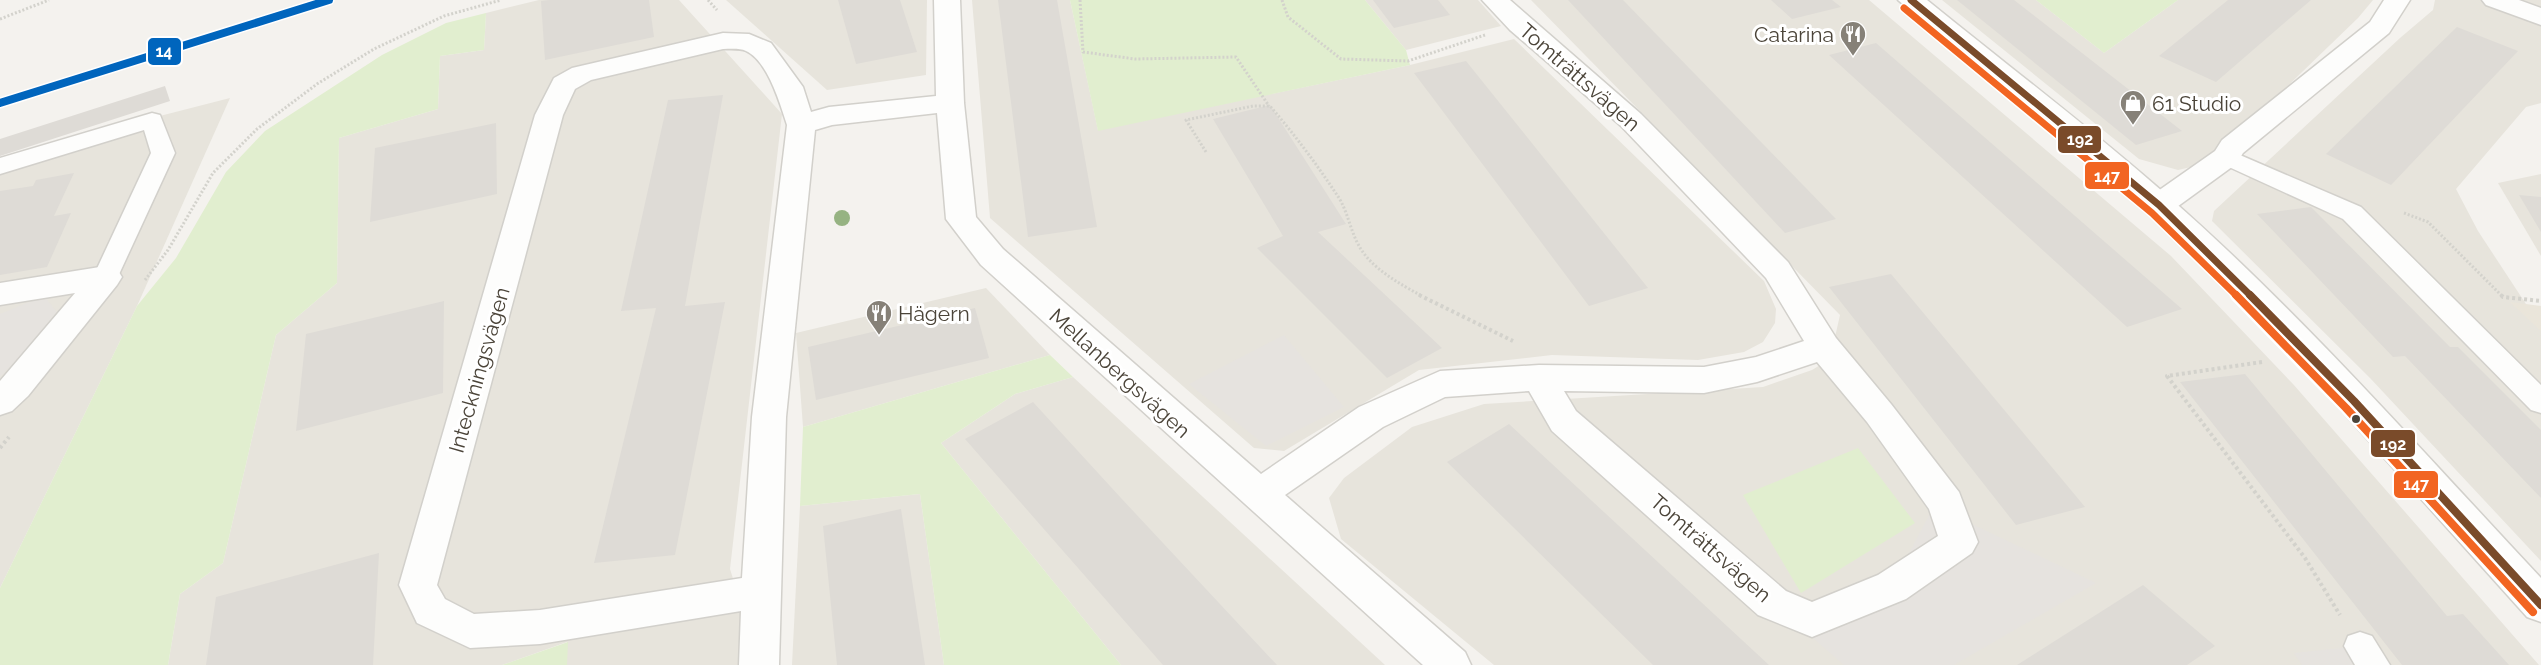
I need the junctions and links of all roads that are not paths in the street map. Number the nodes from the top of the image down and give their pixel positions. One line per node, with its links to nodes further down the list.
1 (948, 0): 7 (street, Mellanbergsvägen)
2 (1495, 0): 14 (street, Tomträttsvägen)
3 (1911, 0): 11 (street)
4 (2397, 0): 9 (street)
5 (2495, 0): 6 (street)
6 (2541, 17)
7 (950, 103): 8 (street); 18 (street, Mellanbergsvägen)
8 (801, 125): 19 (street, Inteckningsvägen); 19 (street, Inteckningsvägen)
9 (2226, 157): 11 (street); 17 (lane)
10 (0, 166): 12 (lane)
11 (2159, 205): 20 (street)
12 (106, 277): 13 (street); 16 (street)
13 (0, 294)
14 (1824, 347): 15 (street); 15 (street, Tomträttsvägen)
15 (1539, 378): 18 (street)
16 (0, 402)
17 (2541, 402)
18 (1258, 495): 22 (street, Mellanbergsvägen)
19 (762, 591): 21 (street, Inteckningsvägen)
20 (2541, 605)
21 (759, 665)
22 (1451, 665)

